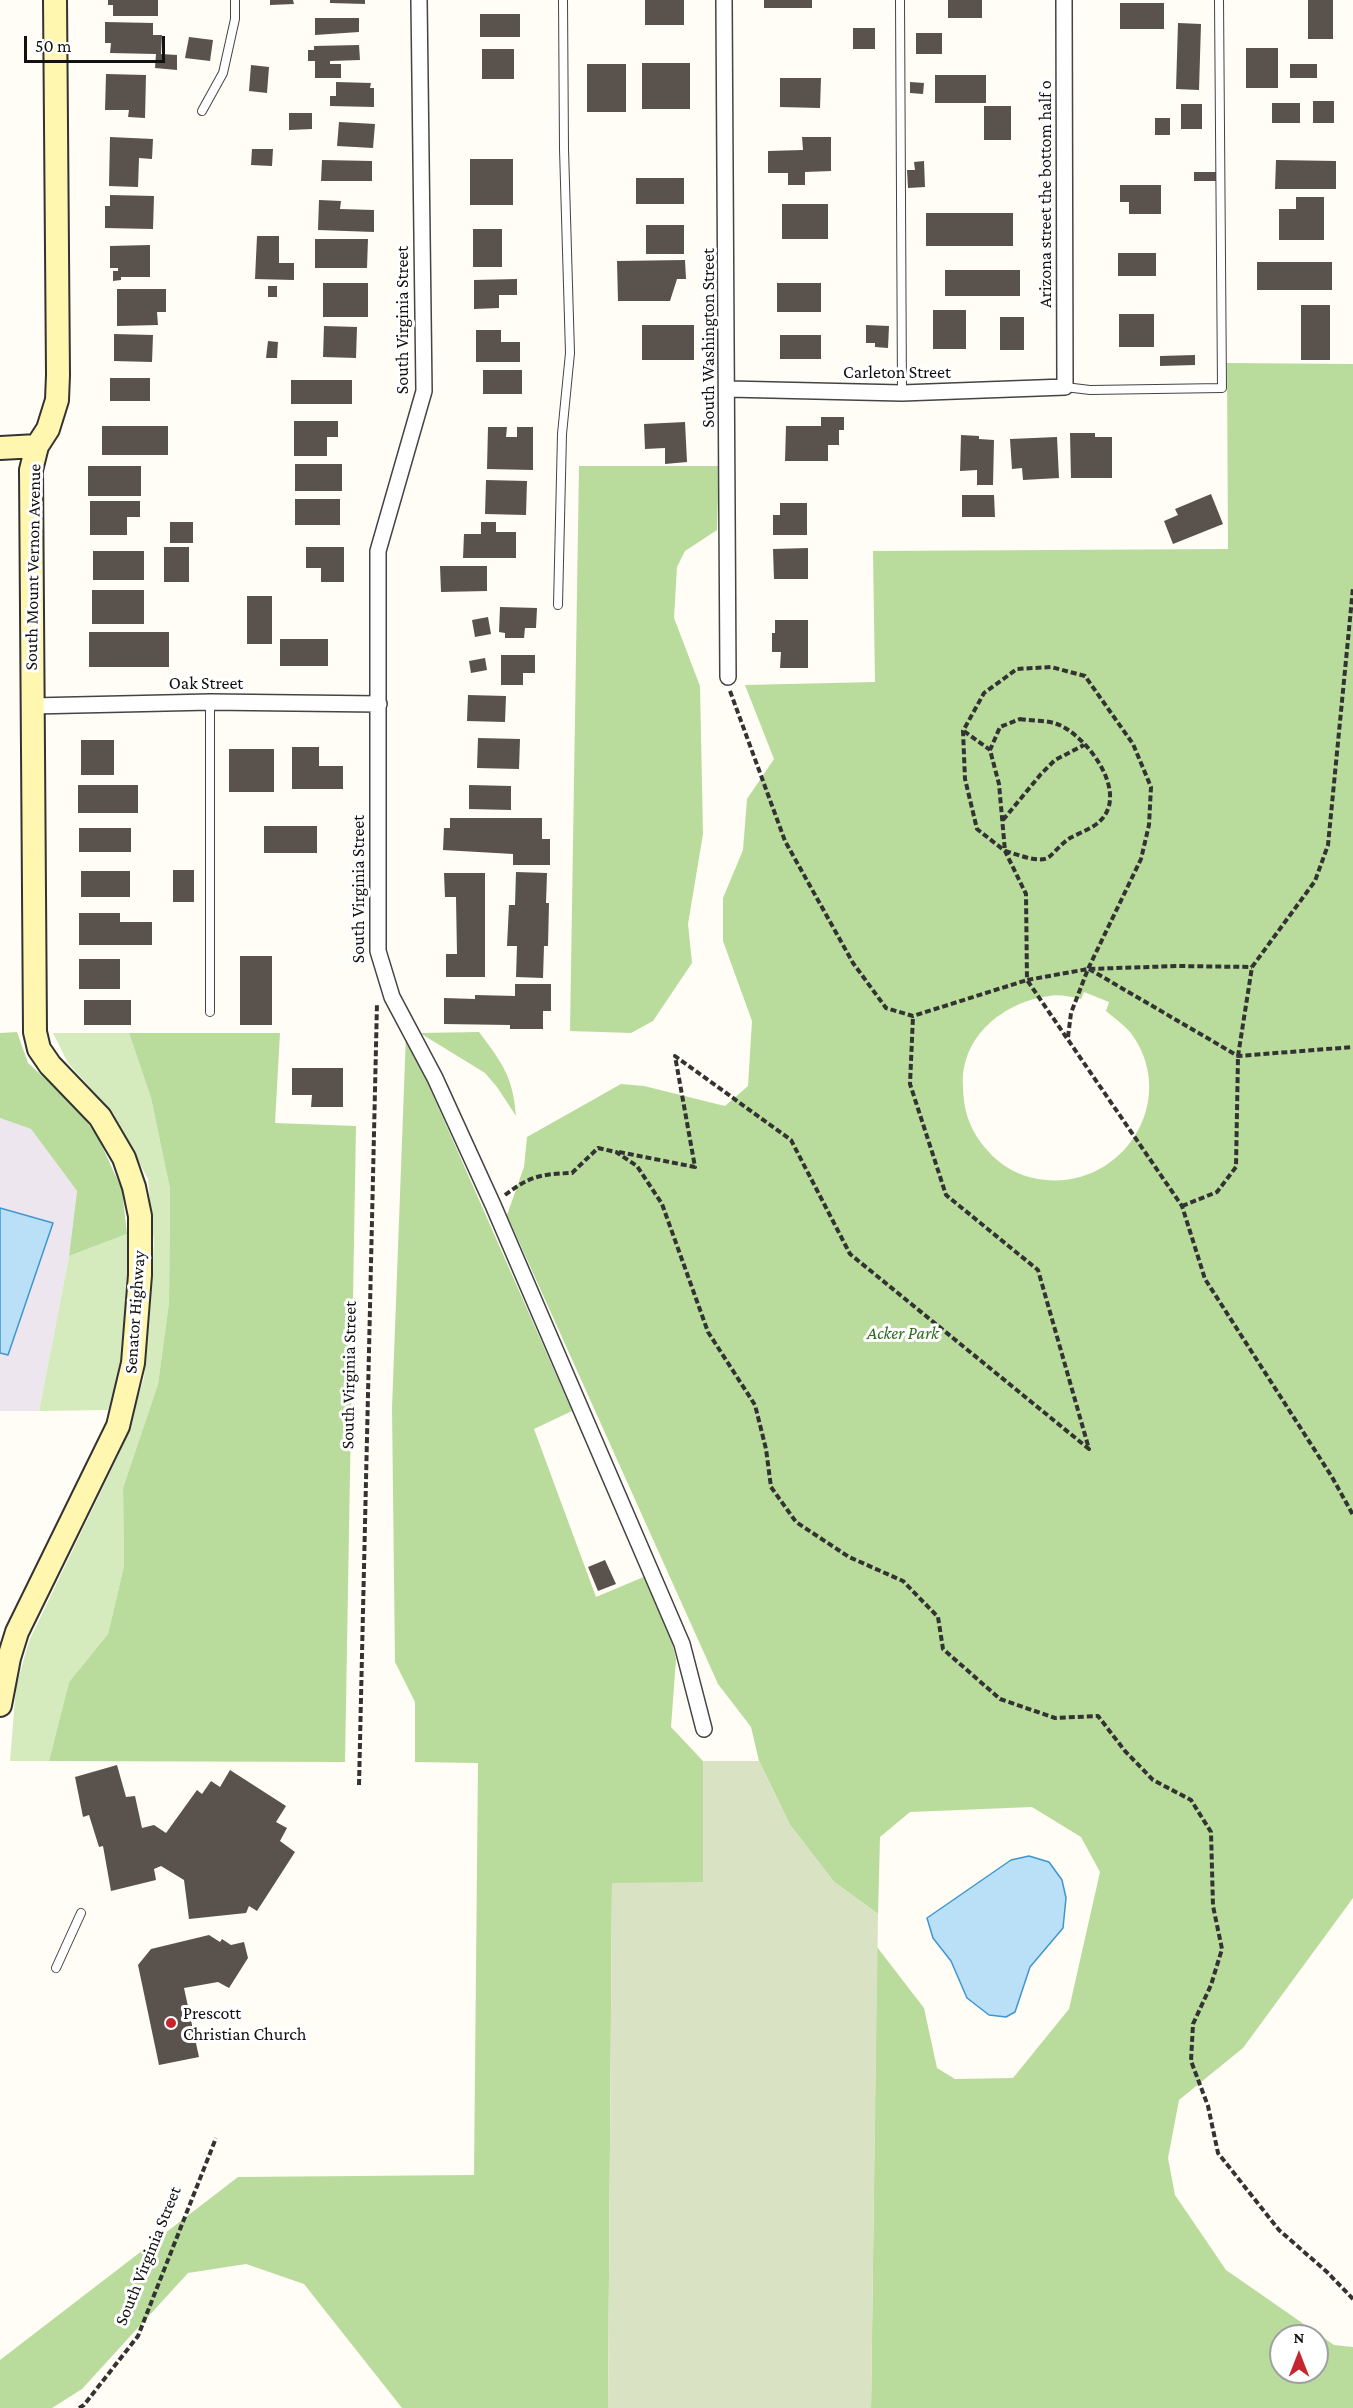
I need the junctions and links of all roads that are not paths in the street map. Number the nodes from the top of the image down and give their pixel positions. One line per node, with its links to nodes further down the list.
1 (55, 0): 13 (street, South Mount Vernon Avenue)
2 (236, 0): 9 (lane)
3 (419, 0): 18 (street, South Virginia Street)
4 (563, 0): 15 (lane)
5 (724, 0): 11 (street, South Washington Street)
6 (900, 0): 12 (lane)
7 (1064, 0): 10 (street, Arizona street the bottom half o)
8 (1219, 0): 10 (lane)
9 (202, 111)
10 (1065, 387): 12 (street, Carleton Street)
11 (728, 389): 12 (street, Carleton Street); 16 (street, South Washington Street)
12 (902, 393)
13 (37, 446): 14 (street); 19 (street, South Mount Vernon Avenue)
14 (0, 448)
15 (558, 605)
16 (728, 677)
17 (210, 702): 18 (street, Oak Street); 19 (street, Oak Street); 20 (lane)
18 (379, 704): 23 (street, South Virginia Street)
19 (32, 706): 21 (street, South Mount Vernon Avenue)
20 (210, 1012)
21 (35, 1032): 22 (street, Senator Highway)
22 (0, 1706)
23 (704, 1729)
24 (81, 1913): 25 (lane)
25 (56, 1968)

